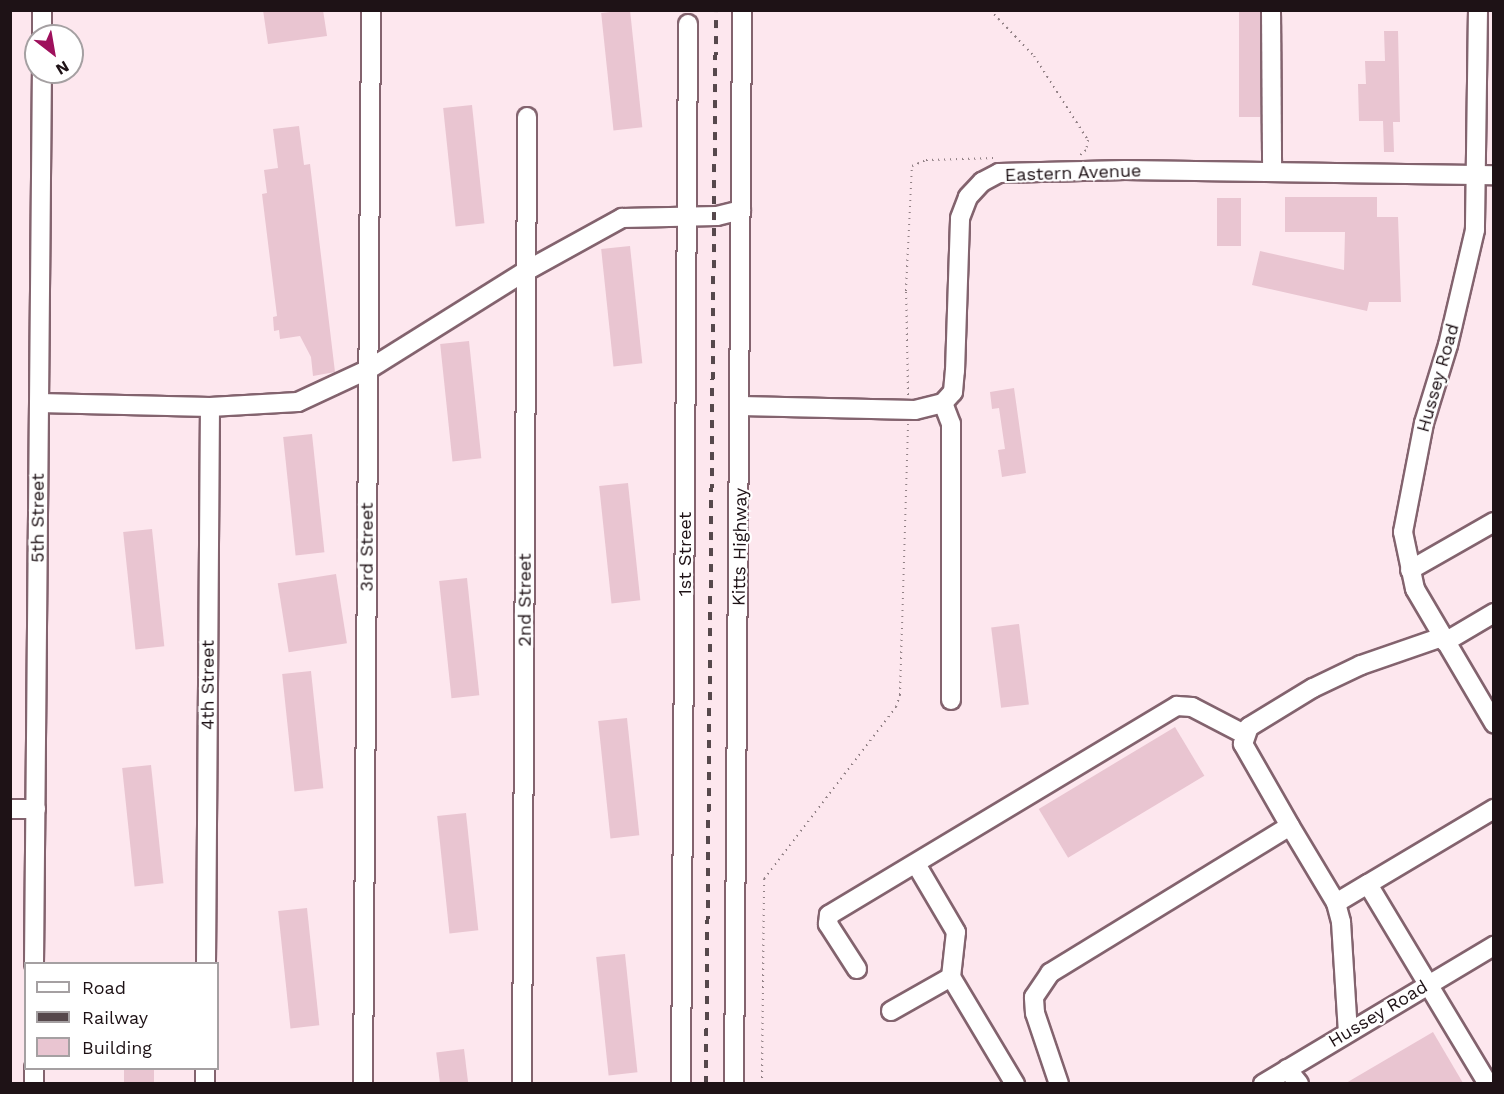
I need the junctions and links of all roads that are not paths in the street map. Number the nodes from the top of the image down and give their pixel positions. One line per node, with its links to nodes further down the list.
1 (371, 10): 13 (street, 3rd Street)
2 (742, 10): 10 (street, Kitts Highway)
3 (1270, 10): 8 (street)
4 (1478, 10): 9 (street, Hussey Road)
5 (688, 24): 11 (street, 1st Street)
6 (42, 84): 14 (street, 5th Street)
7 (527, 117): 12 (street, 2nd Street)
8 (1272, 172): 9 (street, Eastern Avenue); 15 (street, Eastern Avenue)
9 (1485, 175): 19 (street, Hussey Road)
10 (741, 210): 11 (street); 16 (street, Kitts Highway)
11 (688, 214): 12 (street); 44 (street, 1st Street)
12 (526, 271): 13 (street); 43 (street, 2nd Street)
13 (369, 369): 17 (street); 42 (street, 3rd Street)
14 (39, 403): 17 (street); 26 (street, 5th Street)
15 (943, 404): 16 (street); 22 (street)
16 (741, 406): 45 (street, Kitts Highway)
17 (210, 407): 34 (street, 4th Street)
18 (1494, 522): 19 (street)
19 (1410, 570): 21 (street, Hussey Road)
20 (1494, 613): 21 (street)
21 (1443, 640): 23 (street, Hussey Road); 24 (street)
22 (951, 700)
23 (1494, 723)
24 (1244, 734): 28 (street); 29 (street)
25 (10, 809): 26 (street)
26 (36, 809): 33 (street, 5th Street)
27 (1494, 809): 30 (street)
28 (1290, 826): 31 (street); 41 (street)
29 (916, 864): 35 (street); 36 (street)
30 (1368, 884): 31 (street); 37 (street)
31 (1336, 903): 39 (street)
32 (1494, 946): 37 (street, Hussey Road)
33 (34, 962)
34 (206, 962)
35 (857, 969)
36 (951, 977): 38 (street); 46 (street)
37 (1426, 984): 39 (street, Hussey Road); 49 (street)
38 (891, 1011)
39 (1348, 1032): 40 (street, Hussey Road)
40 (1287, 1069): 47 (street, Hussey Road); 48 (street)
41 (1055, 1082)
42 (363, 1083)
43 (522, 1083)
44 (681, 1083)
45 (734, 1083)
46 (1015, 1083)
47 (1263, 1083)
48 (1299, 1083)
49 (1488, 1083)

